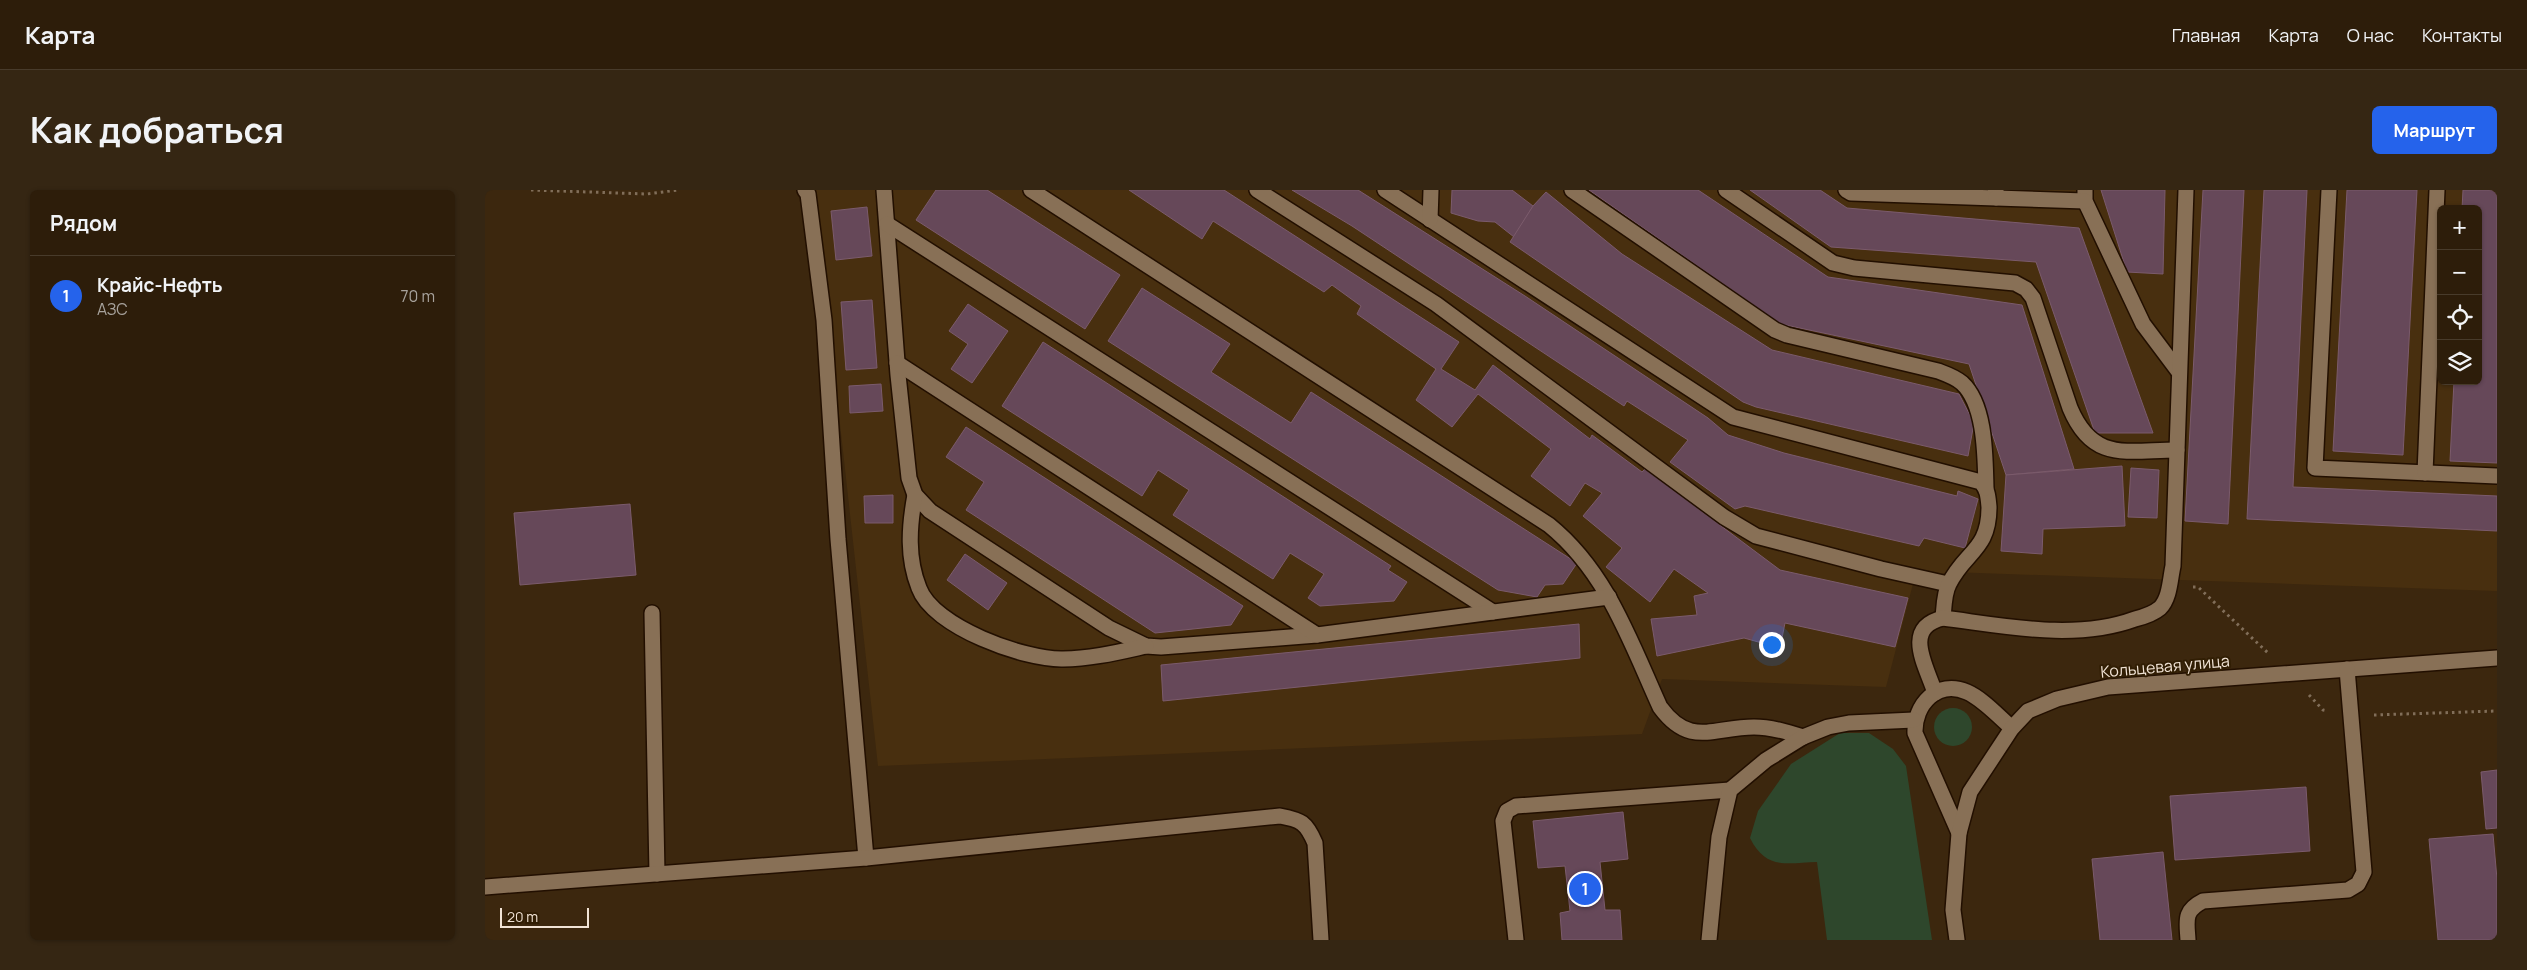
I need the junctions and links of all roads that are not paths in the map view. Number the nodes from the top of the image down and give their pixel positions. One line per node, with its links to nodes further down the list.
1 (805, 190): 40 (street)
2 (884, 190): 17 (street)
3 (1031, 190): 26 (street)
4 (1257, 190): 25 (street)
5 (1385, 190): 16 (street)
6 (1431, 190): 16 (street)
7 (1572, 190): 23 (street)
8 (1726, 190): 20 (street)
9 (1846, 190): 13 (street)
10 (2186, 190): 19 (street)
11 (2329, 190): 21 (street)
12 (2437, 190): 21 (street)
13 (1894, 192): 14 (street)
14 (1996, 194): 15 (street)
15 (2085, 196): 19 (street)
16 (1430, 220): 23 (street)
17 (887, 224): 18 (street); 27 (street)
18 (897, 363): 24 (street); 30 (street)
19 (2179, 372): 20 (street)
20 (2177, 450): 29 (street)
21 (2425, 473): 22 (street)
22 (2497, 476)
23 (1987, 488): 25 (street)
24 (915, 495): 31 (street); 31 (street)
25 (1948, 584): 29 (street)
26 (1609, 597): 27 (street); 37 (street)
27 (1493, 612): 30 (street)
28 (652, 613): 41 (street)
29 (1943, 618): 34 (street)
30 (1317, 635): 31 (street)
31 (1146, 646)
32 (2497, 658): 33 (street, Кольцевая улица)
33 (2347, 669): 36 (street, Кольцевая улица); 47 (street)
34 (1935, 693): 35 (street); 36 (street)
35 (1914, 720): 37 (street); 39 (street)
36 (2012, 728): 39 (street, Кольцевая улица)
37 (1803, 737): 38 (street)
38 (1730, 790): 44 (street); 45 (street)
39 (1959, 833): 46 (street, Кольцевая улица)
40 (866, 858): 41 (street); 43 (street)
41 (657, 874): 42 (street)
42 (485, 887)
43 (1321, 940)
44 (1516, 940)
45 (1709, 940)
46 (1957, 940)
47 (2188, 940)

